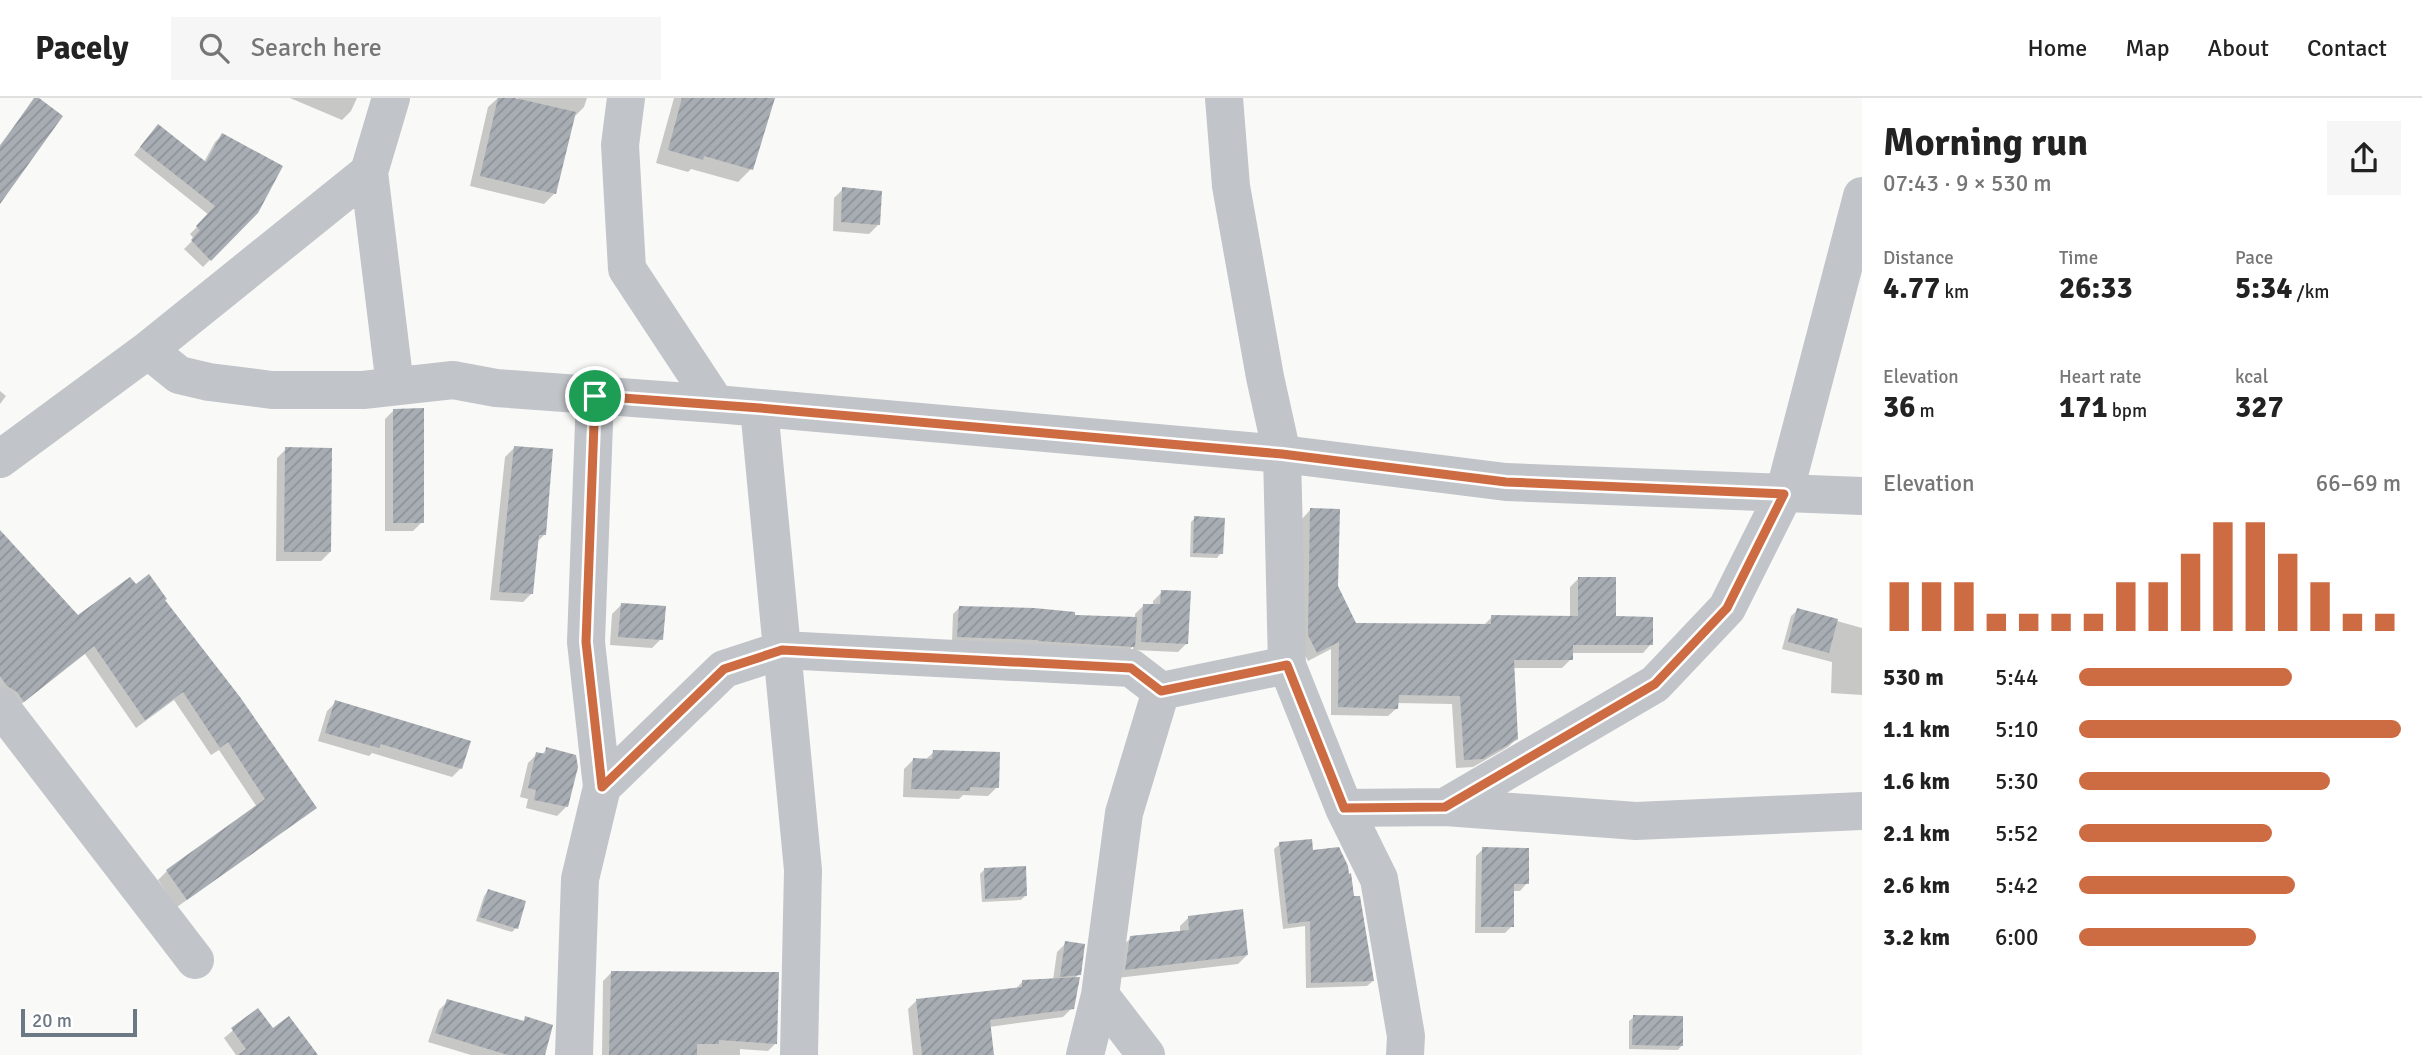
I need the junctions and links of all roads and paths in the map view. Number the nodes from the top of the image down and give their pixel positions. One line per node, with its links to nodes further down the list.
1 (391, 98): 4 (street)
2 (626, 98): 9 (street)
3 (1224, 98): 11 (street)
4 (369, 172): 6 (street); 7 (street)
5 (1862, 196): 13 (street)
6 (148, 350): 7 (street); 12 (street)
7 (395, 386): 8 (street)
8 (595, 396): 9 (street); 19 (street)
9 (716, 404): 10 (street)
10 (760, 408): 11 (street); 15 (street)
11 (1282, 454): 13 (street); 16 (street)
12 (0, 459)
13 (1784, 494): 14 (street); 20 (street)
14 (1862, 496)
15 (782, 650): 17 (street); 19 (street); 26 (street)
16 (1287, 665): 17 (street); 21 (street)
17 (1161, 691): 24 (street)
18 (0, 706): 23 (street)
19 (602, 787): 25 (street)
20 (1445, 807): 21 (street); 22 (street)
21 (1344, 808): 29 (street)
22 (1862, 811)
23 (195, 960)
24 (1100, 995): 27 (street); 28 (street)
25 (574, 1055)
26 (799, 1055)
27 (1085, 1055)
28 (1146, 1055)
29 (1405, 1055)

